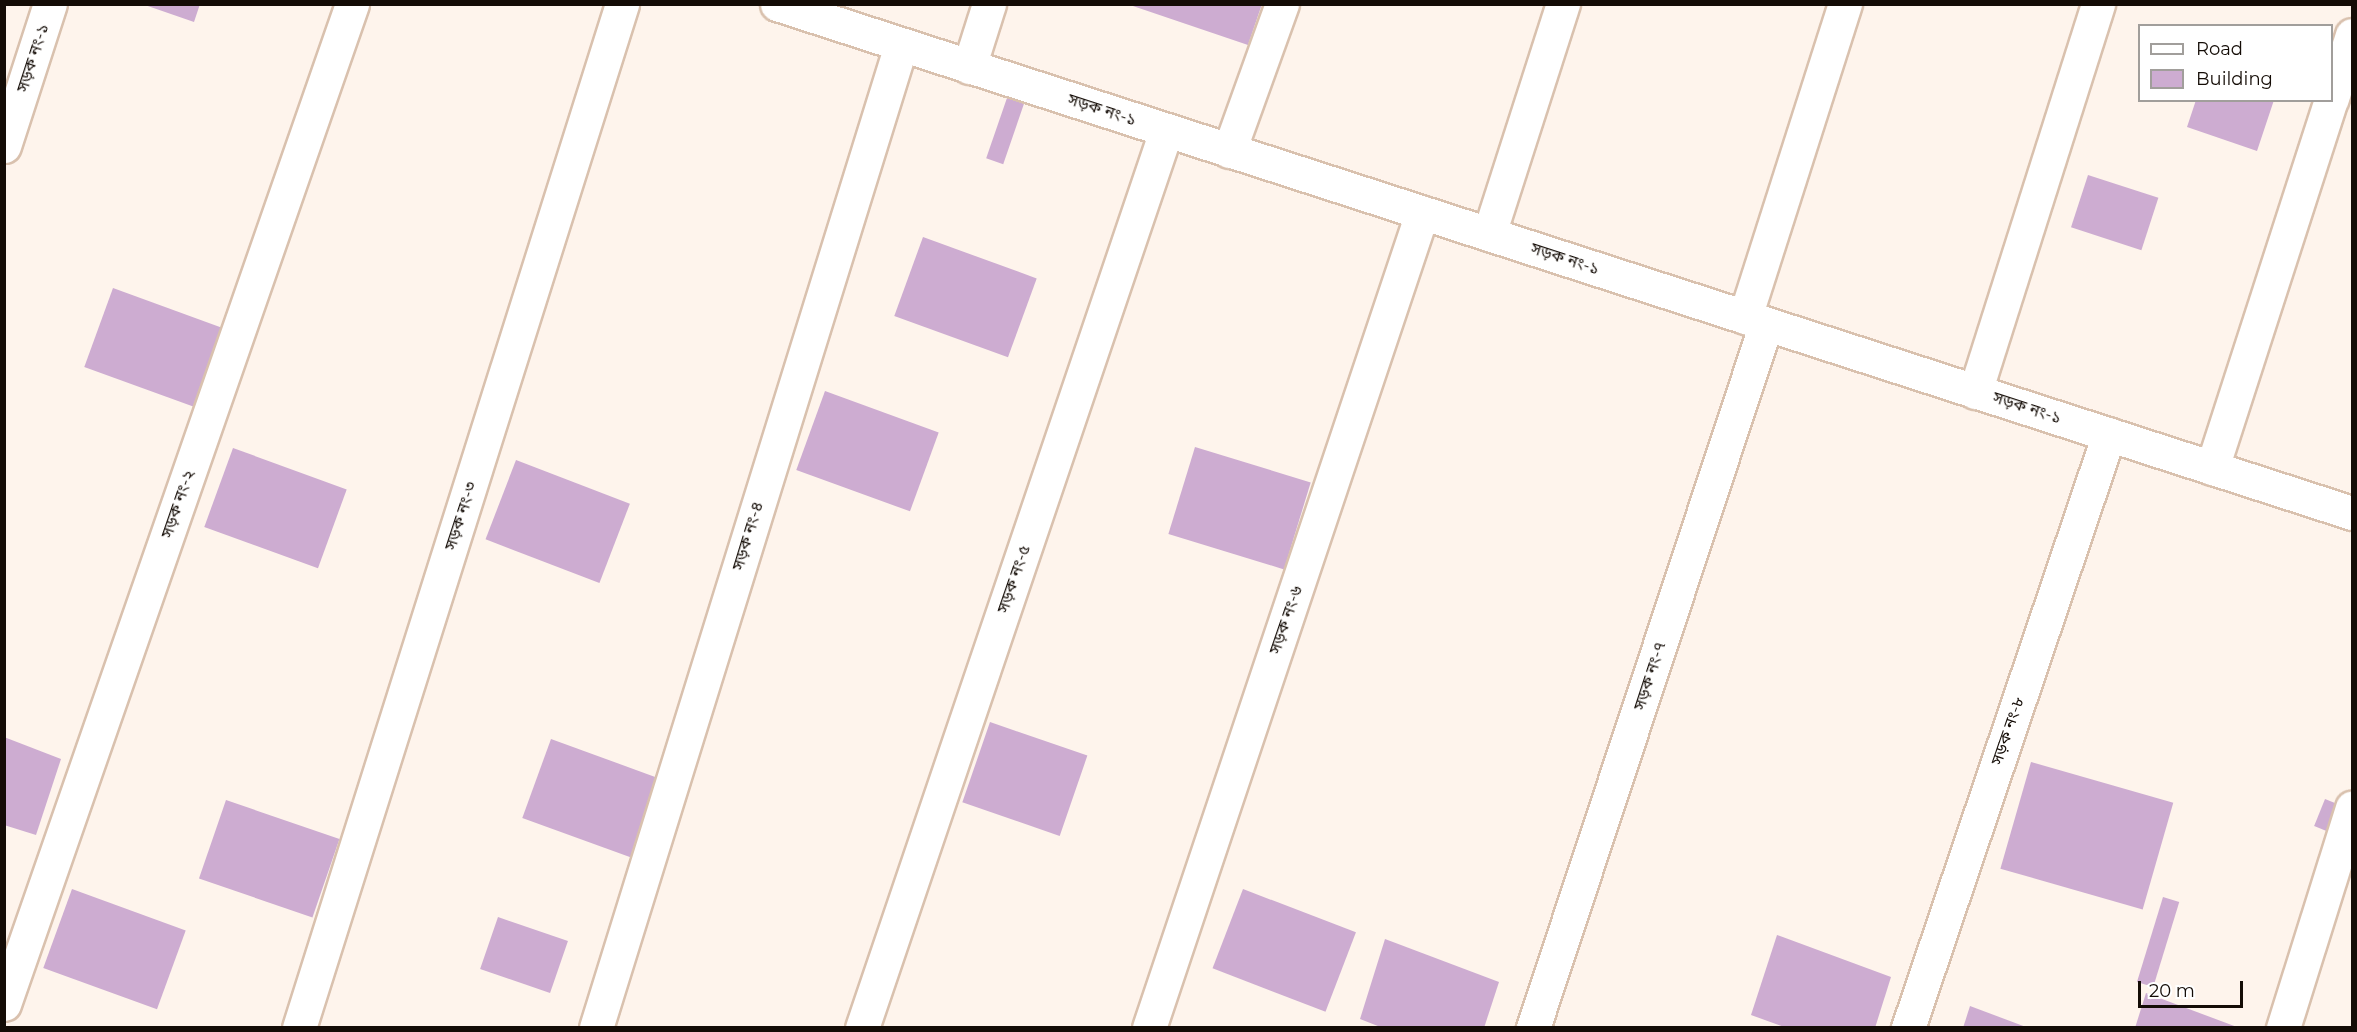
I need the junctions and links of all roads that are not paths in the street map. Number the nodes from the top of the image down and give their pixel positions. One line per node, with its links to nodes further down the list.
1 (50, 4): 16 (street, সড়ক নং-১)
2 (352, 4): 26 (street, সড়ক নং-২)
3 (622, 4): 27 (street, সড়ক নং-৩)
4 (777, 4): 11 (street, সড়ক নং-১)
5 (989, 4): 12 (street)
6 (1282, 4): 17 (street)
7 (1563, 4): 19 (street)
8 (1845, 4): 20 (street, সড়ক নং-৭)
9 (2098, 4): 21 (street)
10 (2352, 35): 13 (street)
11 (901, 45): 12 (street, সড়ক নং-১); 28 (street, সড়ক নং-৪)
12 (969, 67): 15 (street, সড়ক নং-১)
13 (2333, 93)
14 (2330, 102): 23 (street)
15 (1166, 130): 17 (street, সড়ক নং-১); 29 (street, সড়ক নং-৫)
16 (4, 146)
17 (1229, 151): 18 (street, সড়ক নং-১)
18 (1422, 213): 19 (street, সড়ক নং-১); 30 (street, সড়ক নং-৬)
19 (1489, 234): 20 (street, সড়ক নং-১)
20 (1756, 321): 21 (street, সড়ক নং-১); 31 (street, সড়ক নং-৭)
21 (1975, 392): 22 (street, সড়ক নং-১)
22 (2109, 435): 23 (street, সড়ক নং-১); 32 (street, সড়ক নং-৮)
23 (2212, 468): 24 (street, সড়ক নং-১)
24 (2352, 513)
25 (2352, 808): 33 (street)
26 (4, 1004)
27 (299, 1028)
28 (596, 1028)
29 (862, 1028)
30 (1149, 1028)
31 (1533, 1028)
32 (1908, 1028)
33 (2283, 1028)

